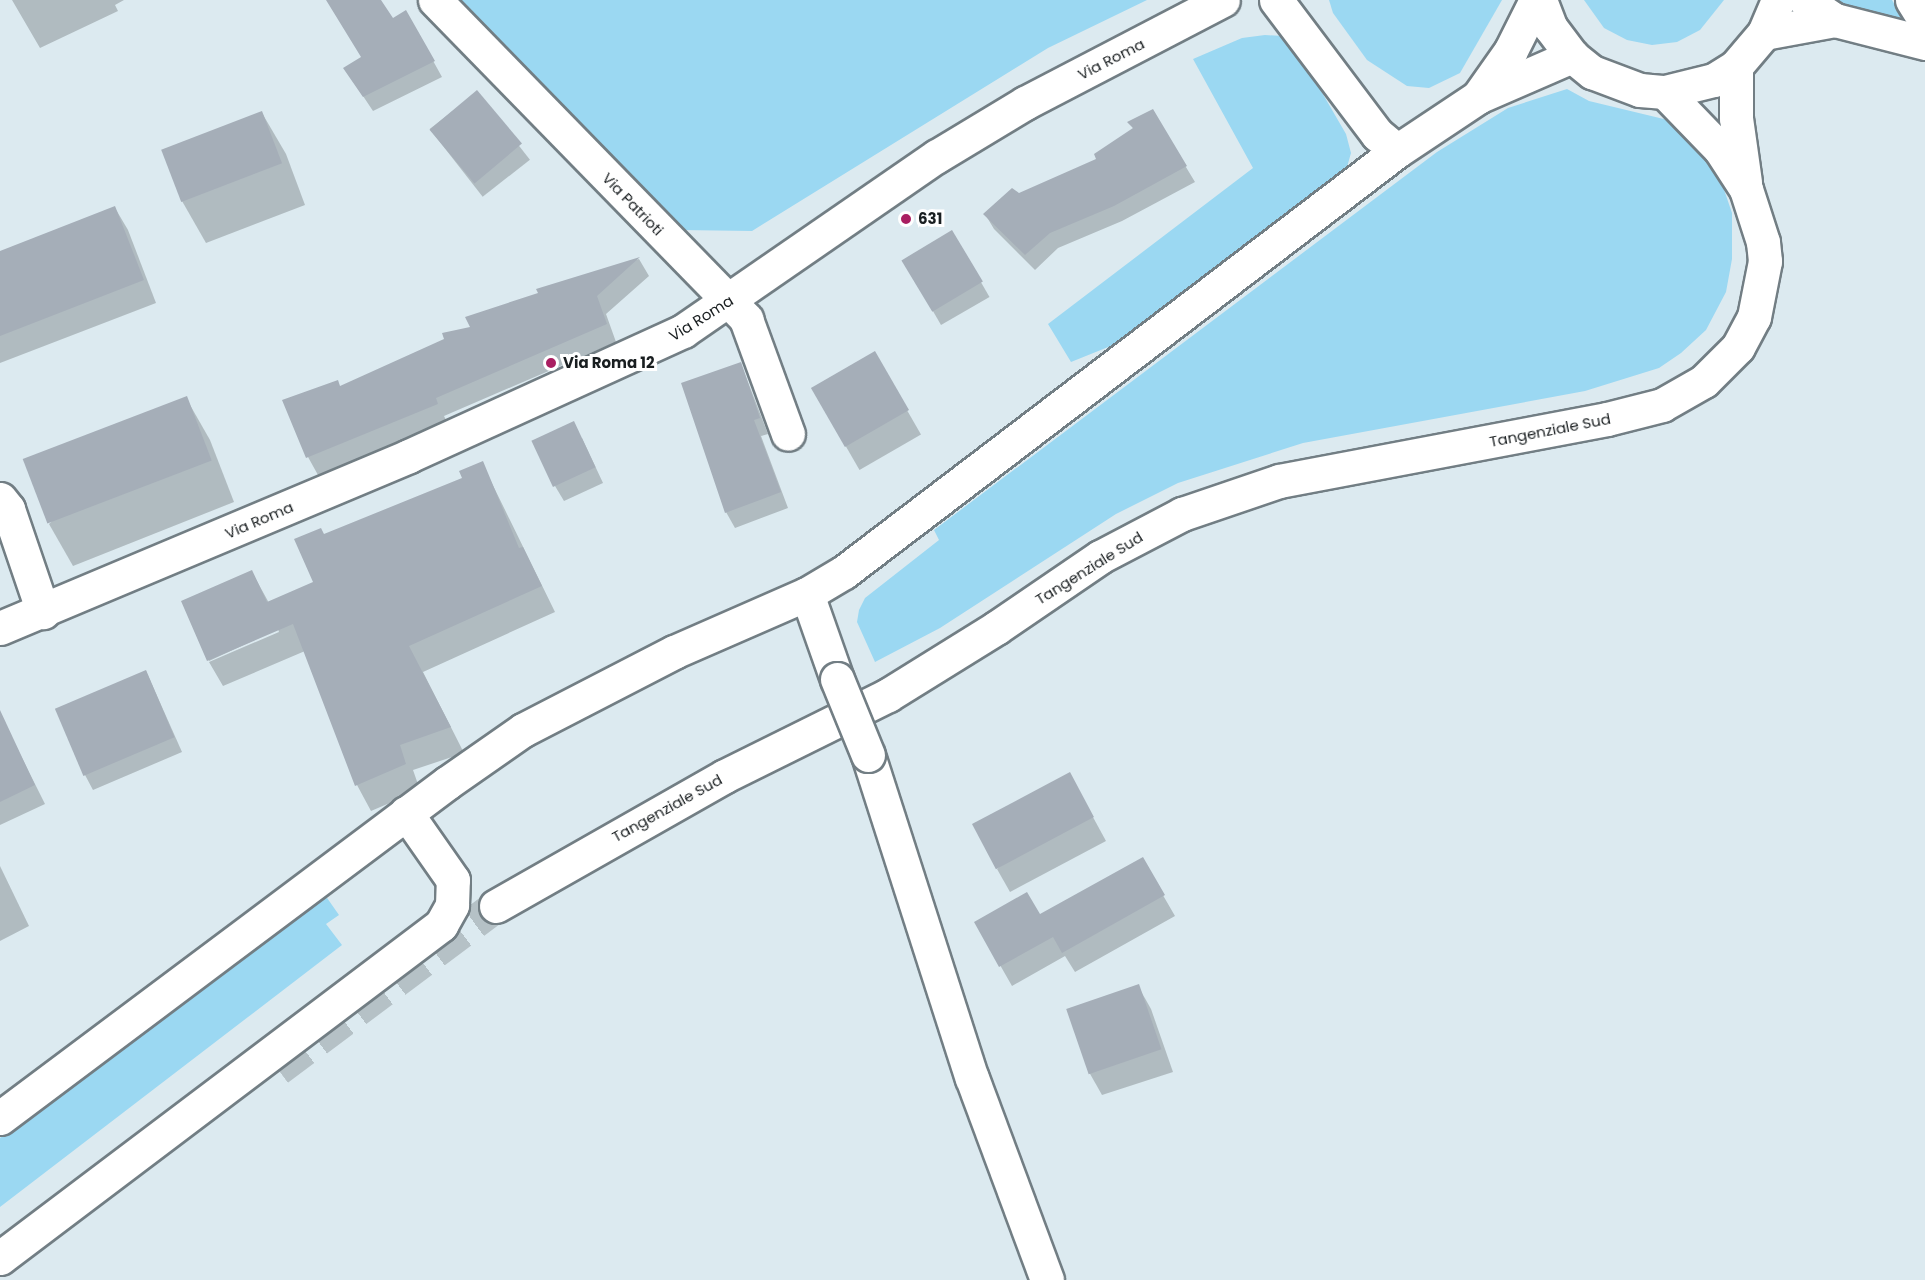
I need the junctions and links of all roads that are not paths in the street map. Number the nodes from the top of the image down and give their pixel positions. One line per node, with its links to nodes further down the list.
1 (435, 0): 18 (main road, Via Patrioti)
2 (1223, 0): 18 (main road, Via Roma)
3 (1276, 0): 16 (main road)
4 (1538, 0): 12 (main road); 15 (main road)
5 (1778, 0): 10 (main road)
6 (1805, 0): 8 (main road)
7 (1912, 0): 9 (main road)
8 (1834, 20): 10 (main road); 11 (main road)
9 (1925, 21)
10 (1764, 33): 13 (main road)
11 (1925, 43)
12 (1572, 56): 14 (main road); 15 (main road)
13 (1736, 66): 14 (main road); 17 (main road, Tangenziale Sud)
14 (1665, 92): 17 (main road, Tangenziale Sud)
15 (1478, 97): 16 (main road)
16 (1397, 151): 21 (main road)
17 (1746, 189): 25 (main road, Tangenziale Sud)
18 (728, 302): 19 (main road, Via Patrioti); 22 (main road, Via Roma)
19 (788, 434)
20 (0, 499): 22 (main road)
21 (807, 594): 24 (main road); 28 (main road, bridge)
22 (43, 612): 23 (main road, Via Roma)
23 (0, 628)
24 (406, 813): 26 (main road); 27 (main road)
25 (496, 906)
26 (0, 1118)
27 (0, 1258)
28 (1047, 1280)

